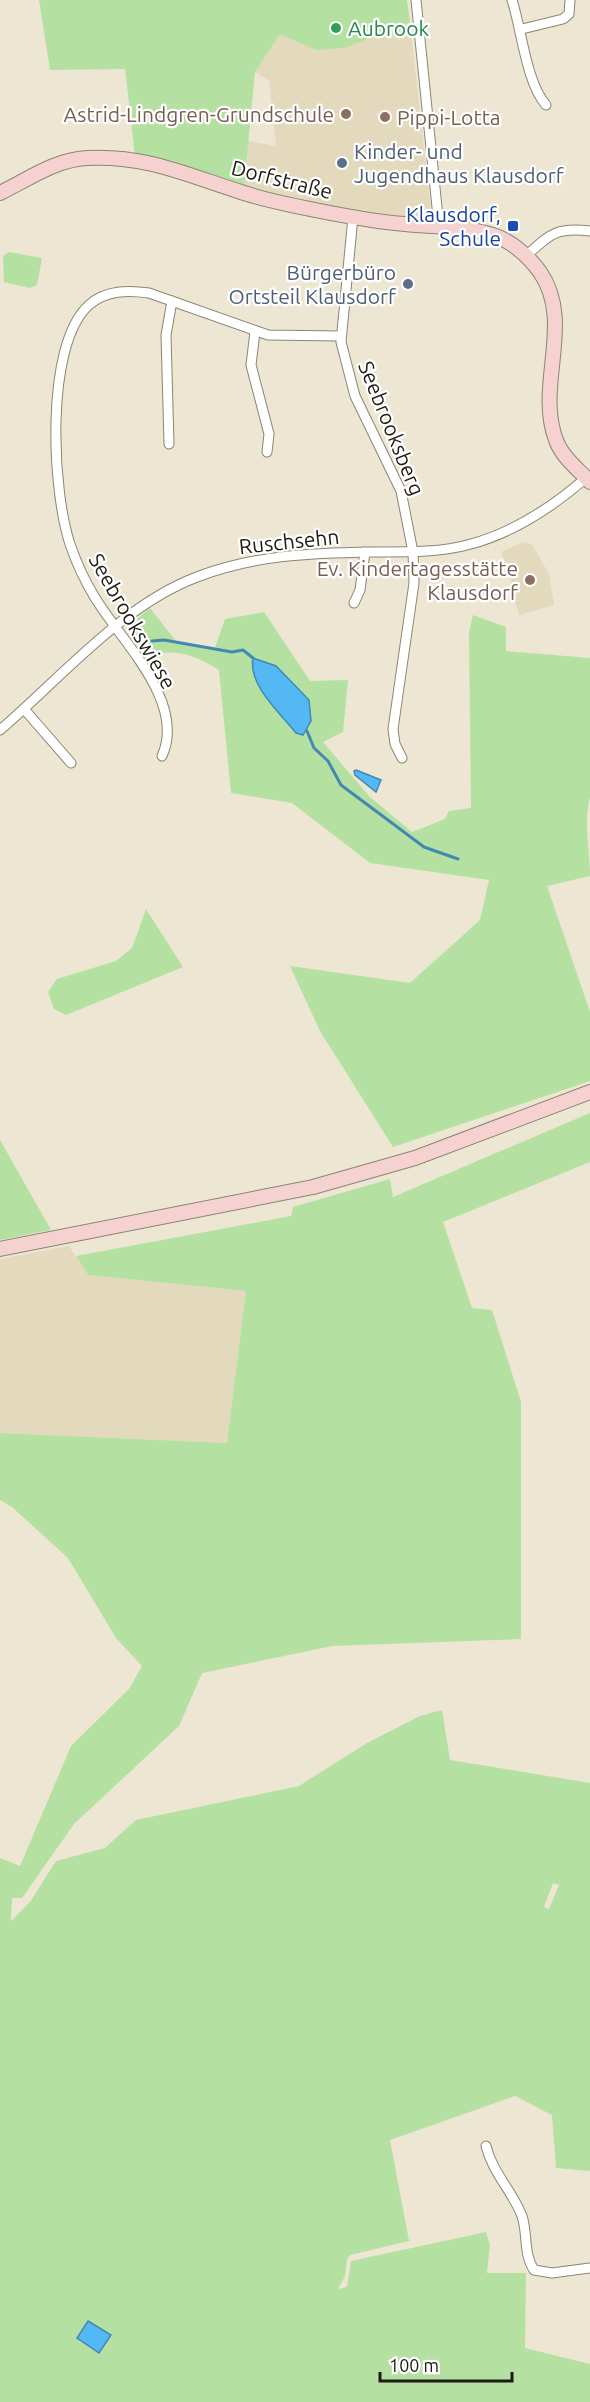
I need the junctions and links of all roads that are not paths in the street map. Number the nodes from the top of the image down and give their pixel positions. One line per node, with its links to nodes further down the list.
1 (416, 0): 8 (street)
2 (513, 0): 4 (street)
3 (570, 0): 4 (street)
4 (522, 29): 5 (street)
5 (546, 105)
6 (0, 193): 7 (street, Dorfstraße)
7 (352, 217): 8 (street, Dorfstraße); 13 (street, Seebrooksberg)
8 (439, 227): 10 (street, Dorfstraße)
9 (590, 231): 10 (street)
10 (526, 256): 16 (street, Dorfstraße)
11 (172, 301): 12 (street, Seebrookswiese); 14 (street); 20 (street, Seebrookswiese)
12 (255, 332): 13 (street, Seebrookswiese); 15 (street)
13 (340, 336): 18 (street, Seebrooksberg)
14 (169, 444)
15 (267, 452)
16 (589, 478): 18 (street, Ruschsehn)
17 (365, 552): 18 (street, Ruschsehn); 19 (street); 20 (street, Ruschsehn)
18 (413, 552): 24 (street, Seebrooksberg)
19 (354, 603)
20 (116, 626): 21 (street, Ruschsehn); 23 (street, Seebrookswiese)
21 (24, 709): 22 (street, Ruschsehn); 25 (street)
22 (0, 730)
23 (162, 756)
24 (402, 758)
25 (71, 763)
26 (590, 1092): 27 (street)
27 (0, 1249)
28 (486, 2146): 29 (street)
29 (590, 2268)

